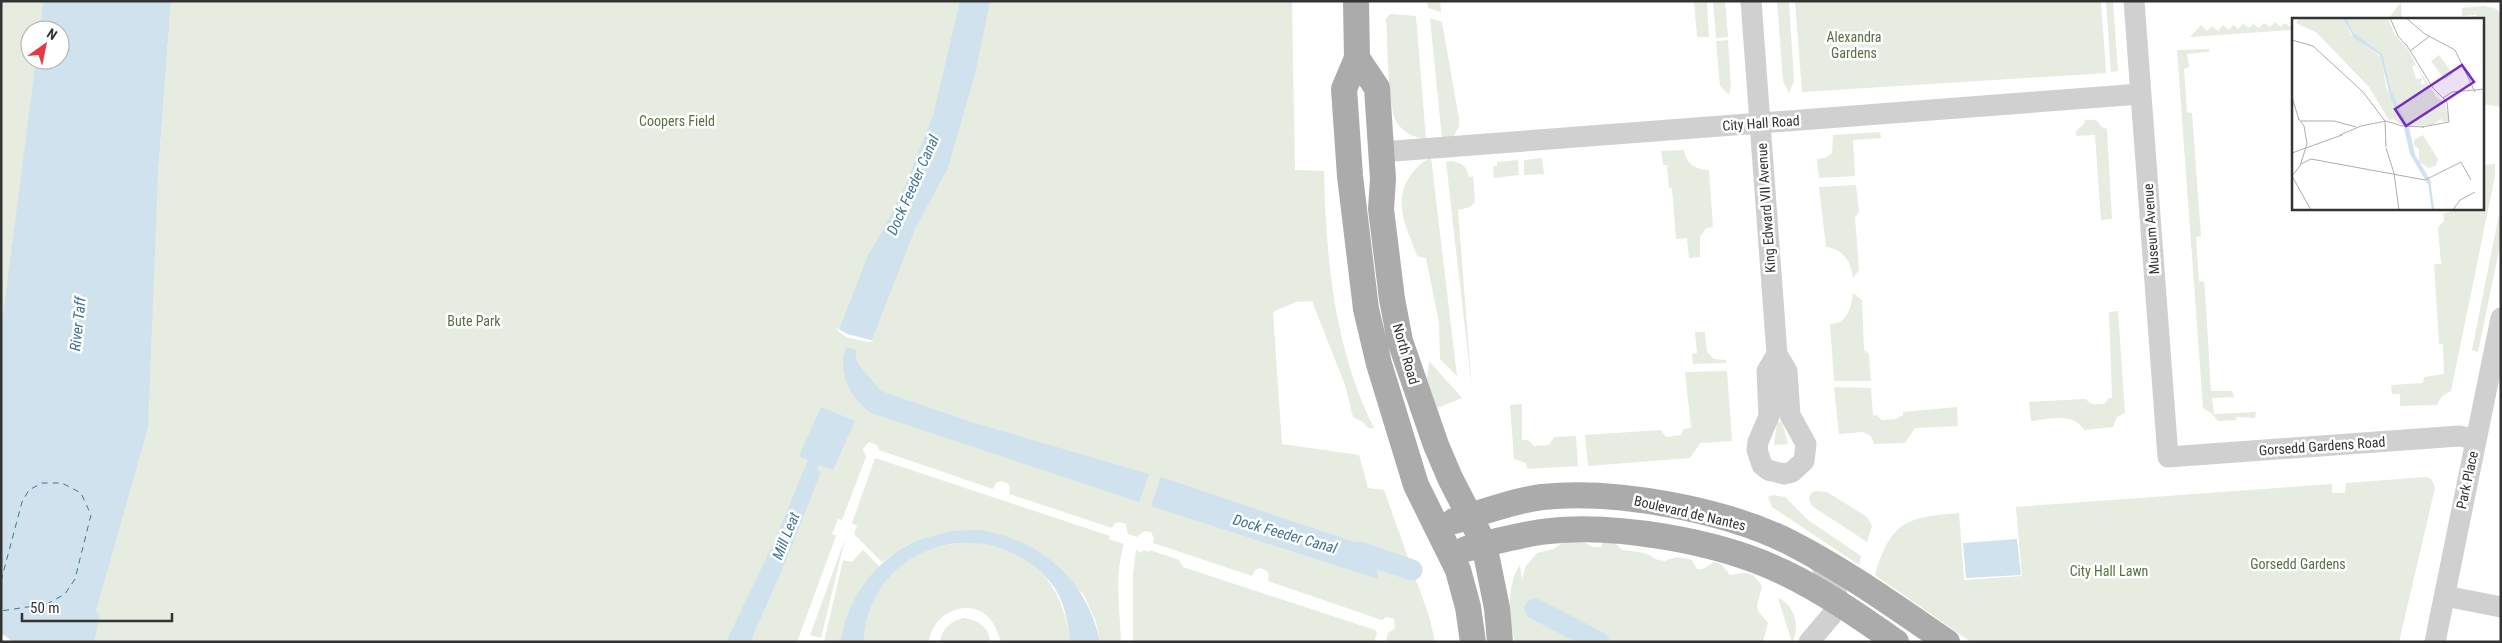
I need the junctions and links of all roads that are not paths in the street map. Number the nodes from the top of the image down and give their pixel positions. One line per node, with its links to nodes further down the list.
1 (1356, 1): 4 (main road, North Road)
2 (1751, 1): 6 (street, King Edward VII Avenue)
3 (2134, 1): 5 (street, Museum Avenue)
4 (1357, 58): 7 (main road, North Road); 13 (main road, North Road)
5 (2140, 94): 6 (street, City Hall Road); 11 (street, Museum Avenue)
6 (1760, 123): 7 (street, City Hall Road); 9 (street, King Edward VII Avenue)
7 (1381, 152): 12 (main road, North Road)
8 (2501, 318): 10 (street, Park Place)
9 (1777, 354): 9 (street, King Edward VII Avenue)
10 (2475, 439): 11 (street, Gorsedd Gardens Road); 17 (street, Park Place)
11 (2168, 457)
12 (1470, 516): 13 (main road, Boulevard de Nantes); 14 (main road, North Road); 16 (main road, Boulevard de Nantes)
13 (1437, 527): 15 (main road, North Road)
14 (1484, 544): 15 (main road, Boulevard de Nantes); 18 (main road, Boulevard de Nantes); 21 (main road, North Road)
15 (1451, 553): 20 (main road, North Road)
16 (1817, 558): 18 (street); 24 (main road, Boulevard de Nantes)
17 (2445, 596): 19 (street); 25 (street, Park Place)
18 (1839, 604): 22 (street); 23 (main road, Boulevard de Nantes)
19 (2501, 607)
20 (1473, 642)
21 (1500, 642)
22 (1809, 642)
23 (1896, 642)
24 (1947, 642)
25 (2435, 642)

